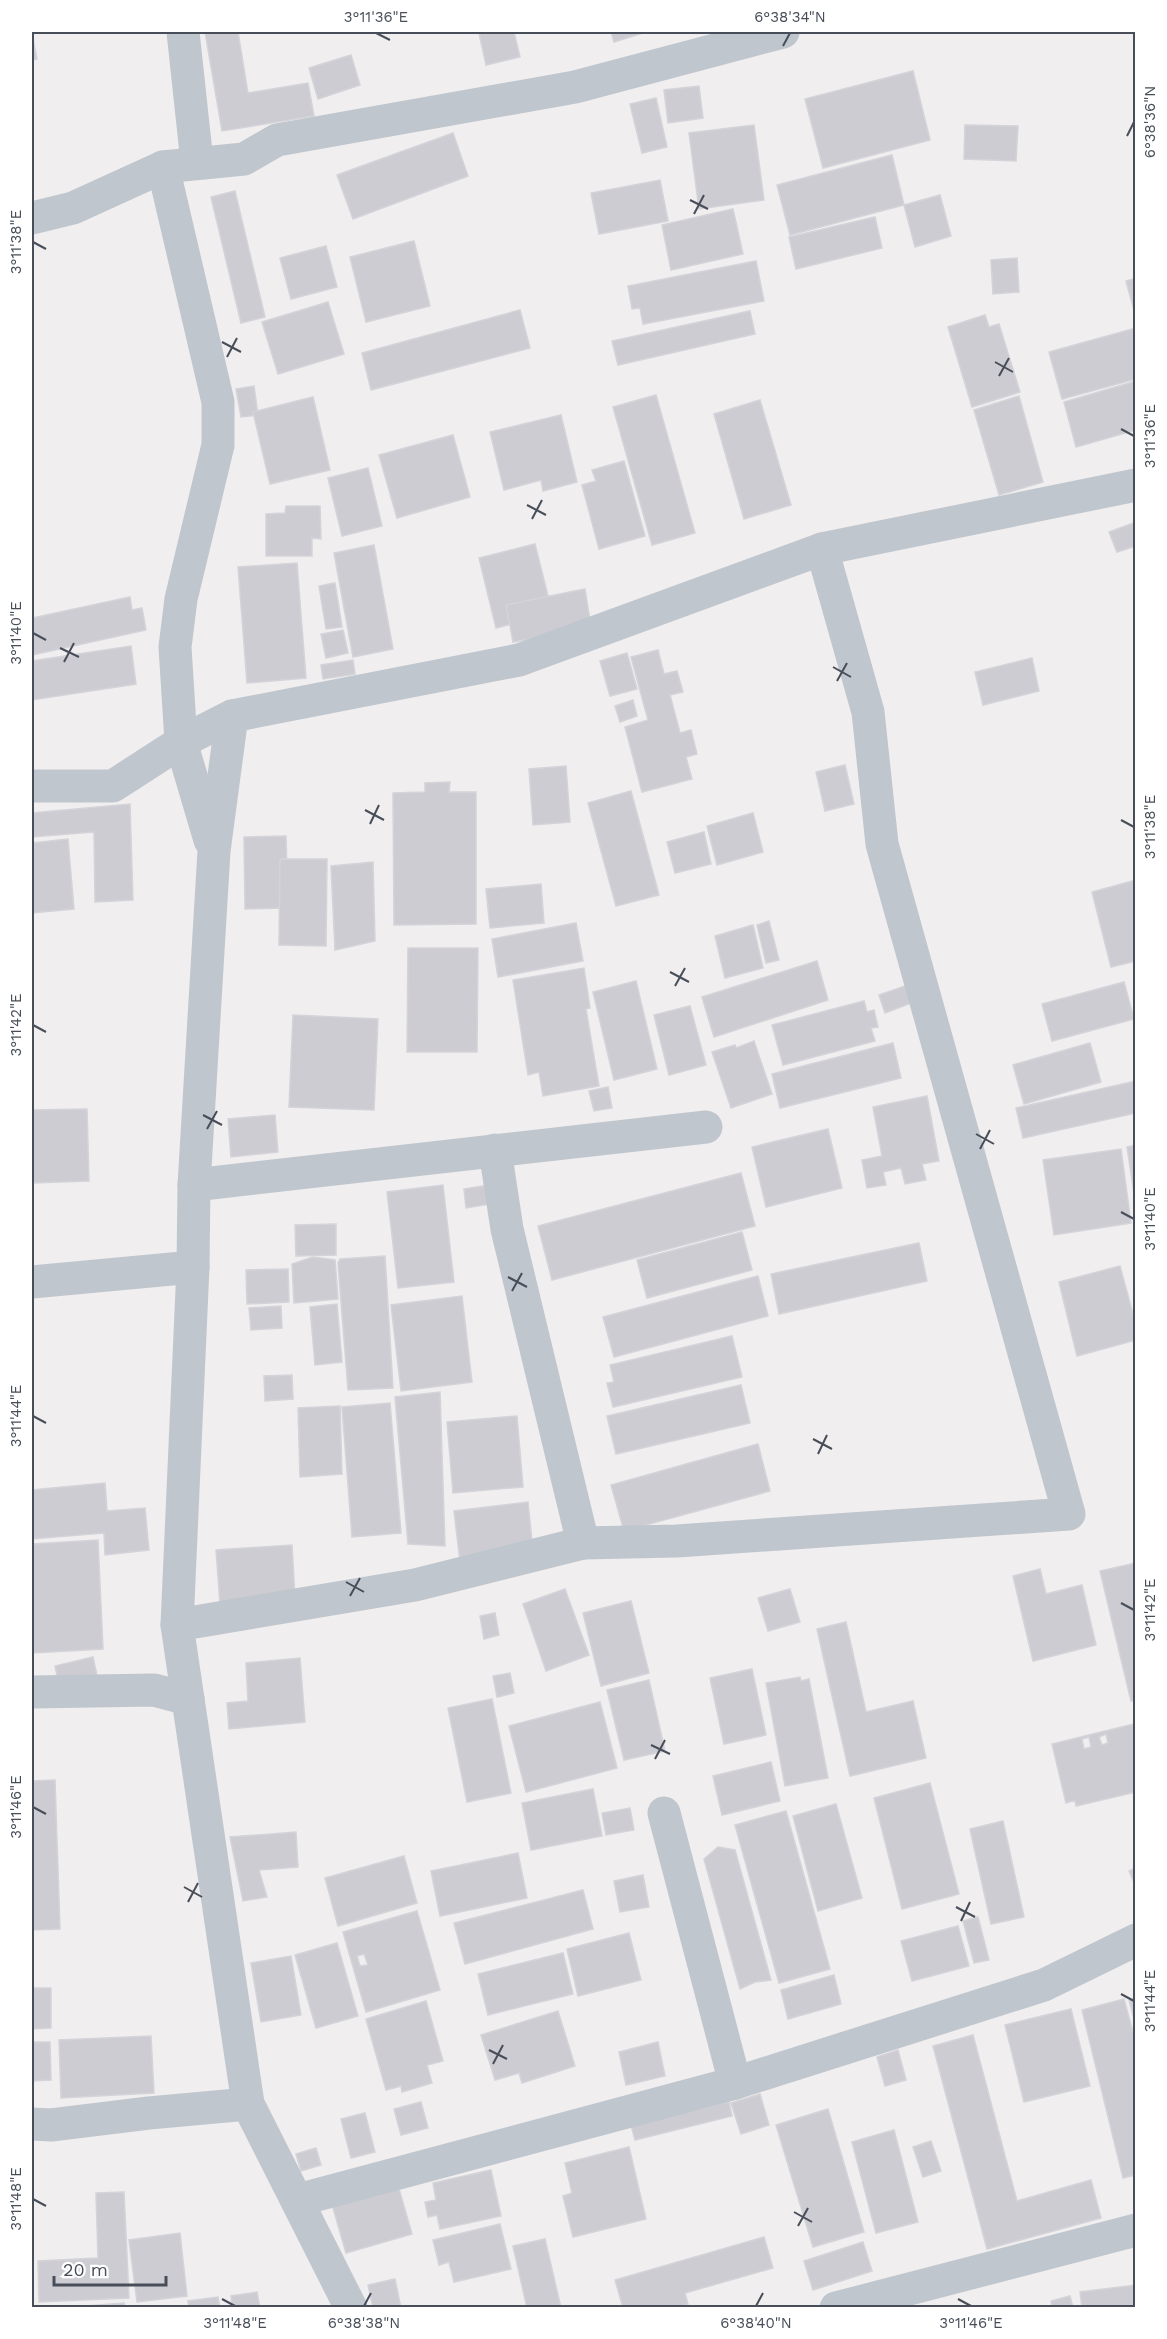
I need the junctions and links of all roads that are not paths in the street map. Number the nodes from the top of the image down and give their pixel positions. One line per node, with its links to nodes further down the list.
1 (183, 32): 3 (street)
2 (783, 32): 3 (street)
3 (197, 162): 4 (street)
4 (163, 167): 5 (street); 9 (street)
5 (32, 218)
6 (1136, 484): 7 (street)
7 (822, 549): 8 (street); 17 (street)
8 (232, 716): 9 (street); 11 (street)
9 (182, 742): 10 (street); 11 (street)
10 (32, 786)
11 (214, 851): 14 (street)
12 (706, 1127): 13 (street)
13 (495, 1150): 14 (street); 17 (street)
14 (194, 1185): 15 (street)
15 (193, 1267): 16 (street); 18 (street)
16 (32, 1282)
17 (583, 1543): 18 (street)
18 (177, 1626): 20 (street)
19 (32, 1692): 20 (street)
20 (188, 1700): 24 (street)
21 (664, 1813): 23 (street)
22 (1136, 1940): 23 (street)
23 (735, 2083): 26 (street)
24 (248, 2104): 25 (street); 26 (street)
25 (32, 2124)
26 (298, 2200): 29 (street)
27 (1136, 2230): 28 (street)
28 (881, 2302): 30 (street)
29 (351, 2307)
30 (836, 2307)

